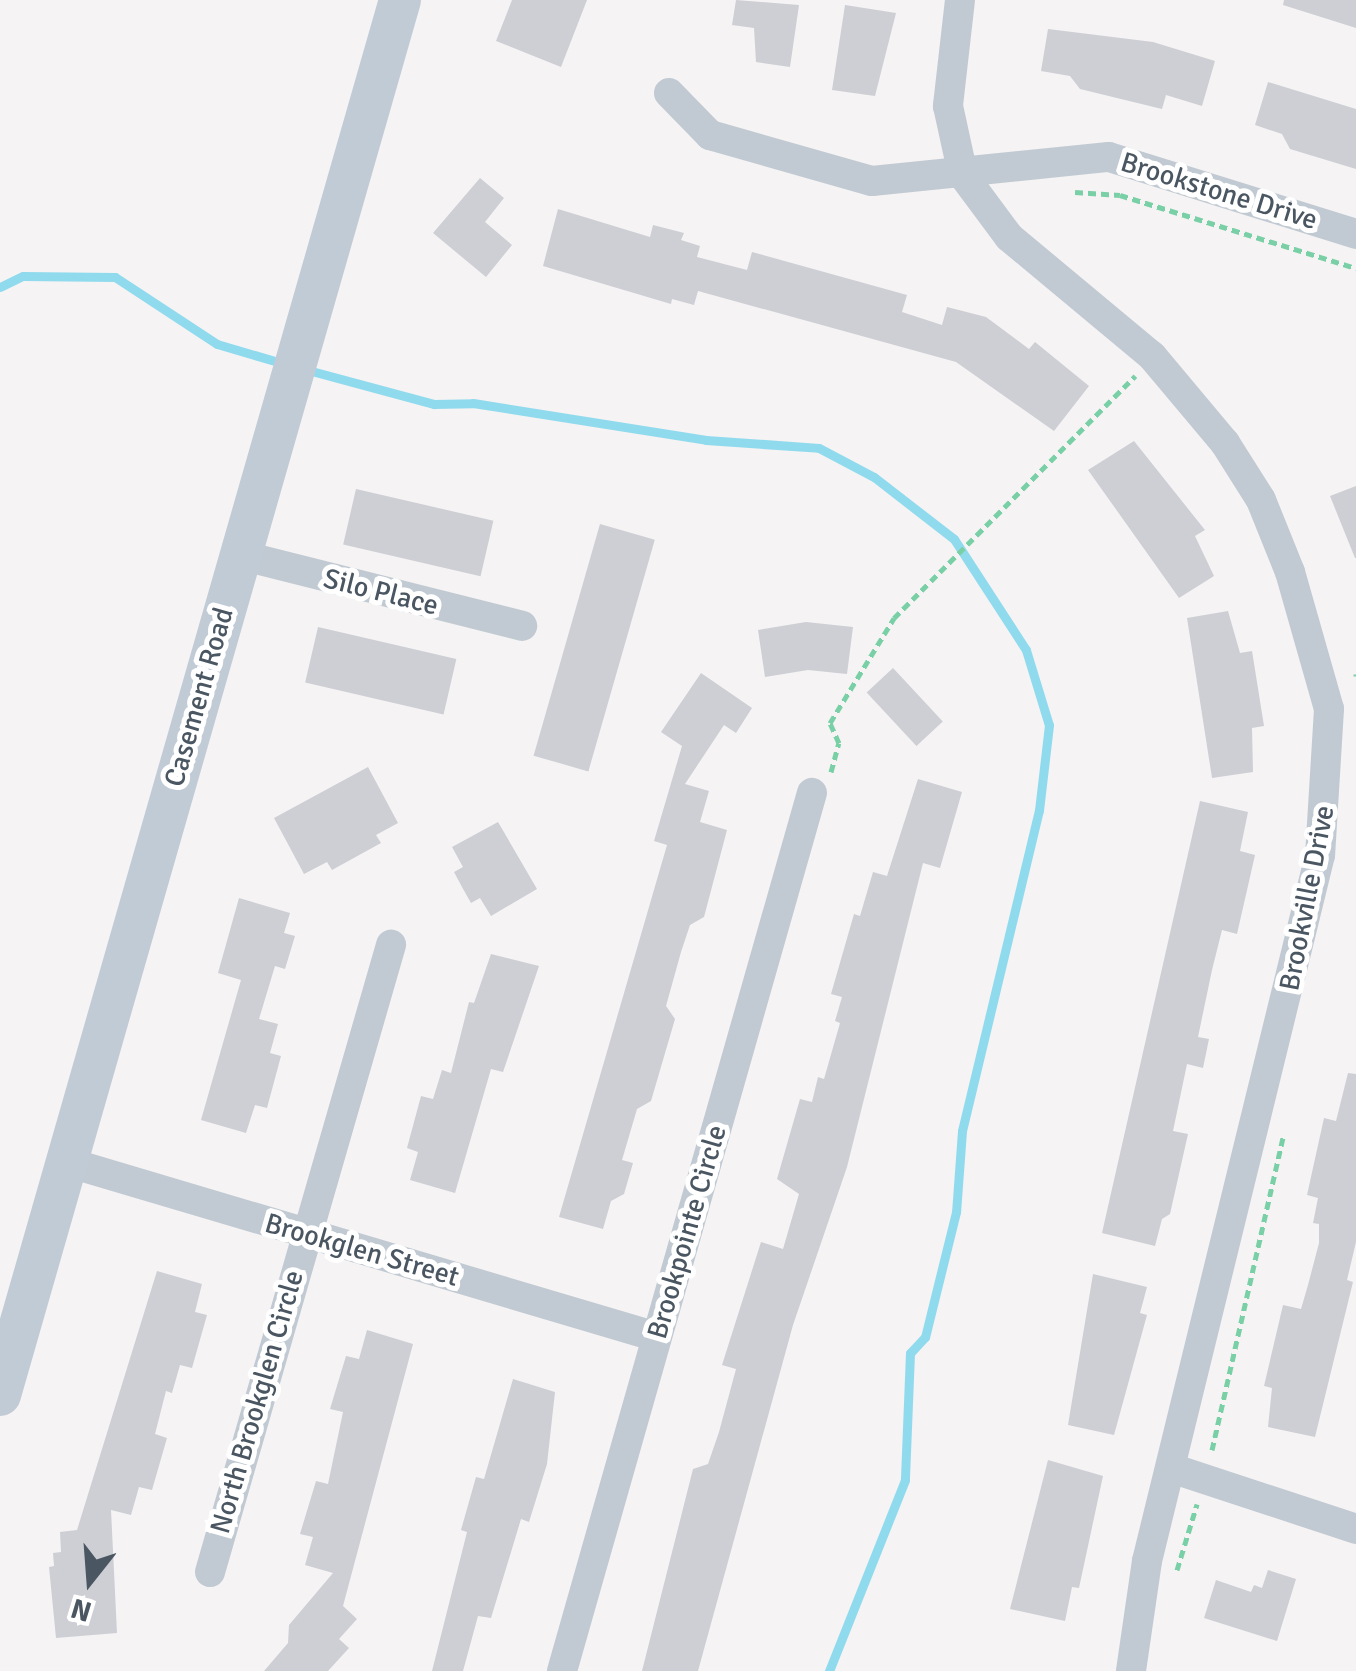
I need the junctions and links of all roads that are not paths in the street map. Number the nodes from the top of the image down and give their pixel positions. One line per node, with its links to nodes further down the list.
1 (400, 0): 6 (street, Casement Road)
2 (960, 0): 4 (street, Brookville Drive)
3 (669, 92): 4 (street, Brookstone Drive)
4 (963, 176): 5 (street, Brookstone Drive); 8 (street, Brookville Drive)
5 (1356, 234)
6 (240, 555): 7 (street, Silo Place); 11 (street, Casement Road)
7 (522, 626)
8 (1342, 707): 15 (street, Brookville Drive)
9 (812, 793): 13 (street, Brookpointe Circle)
10 (391, 945): 12 (street, North Brookglen Circle)
11 (67, 1162): 12 (street, Brookglen Street); 14 (street, Casement Road)
12 (306, 1233): 13 (street, Brookglen Street); 17 (street, North Brookglen Circle)
13 (657, 1336): 18 (street, Brookpointe Circle)
14 (0, 1395)
15 (1174, 1468): 16 (street); 19 (street, Brookville Drive)
16 (1356, 1529)
17 (210, 1572)
18 (562, 1671)
19 (1131, 1671)

